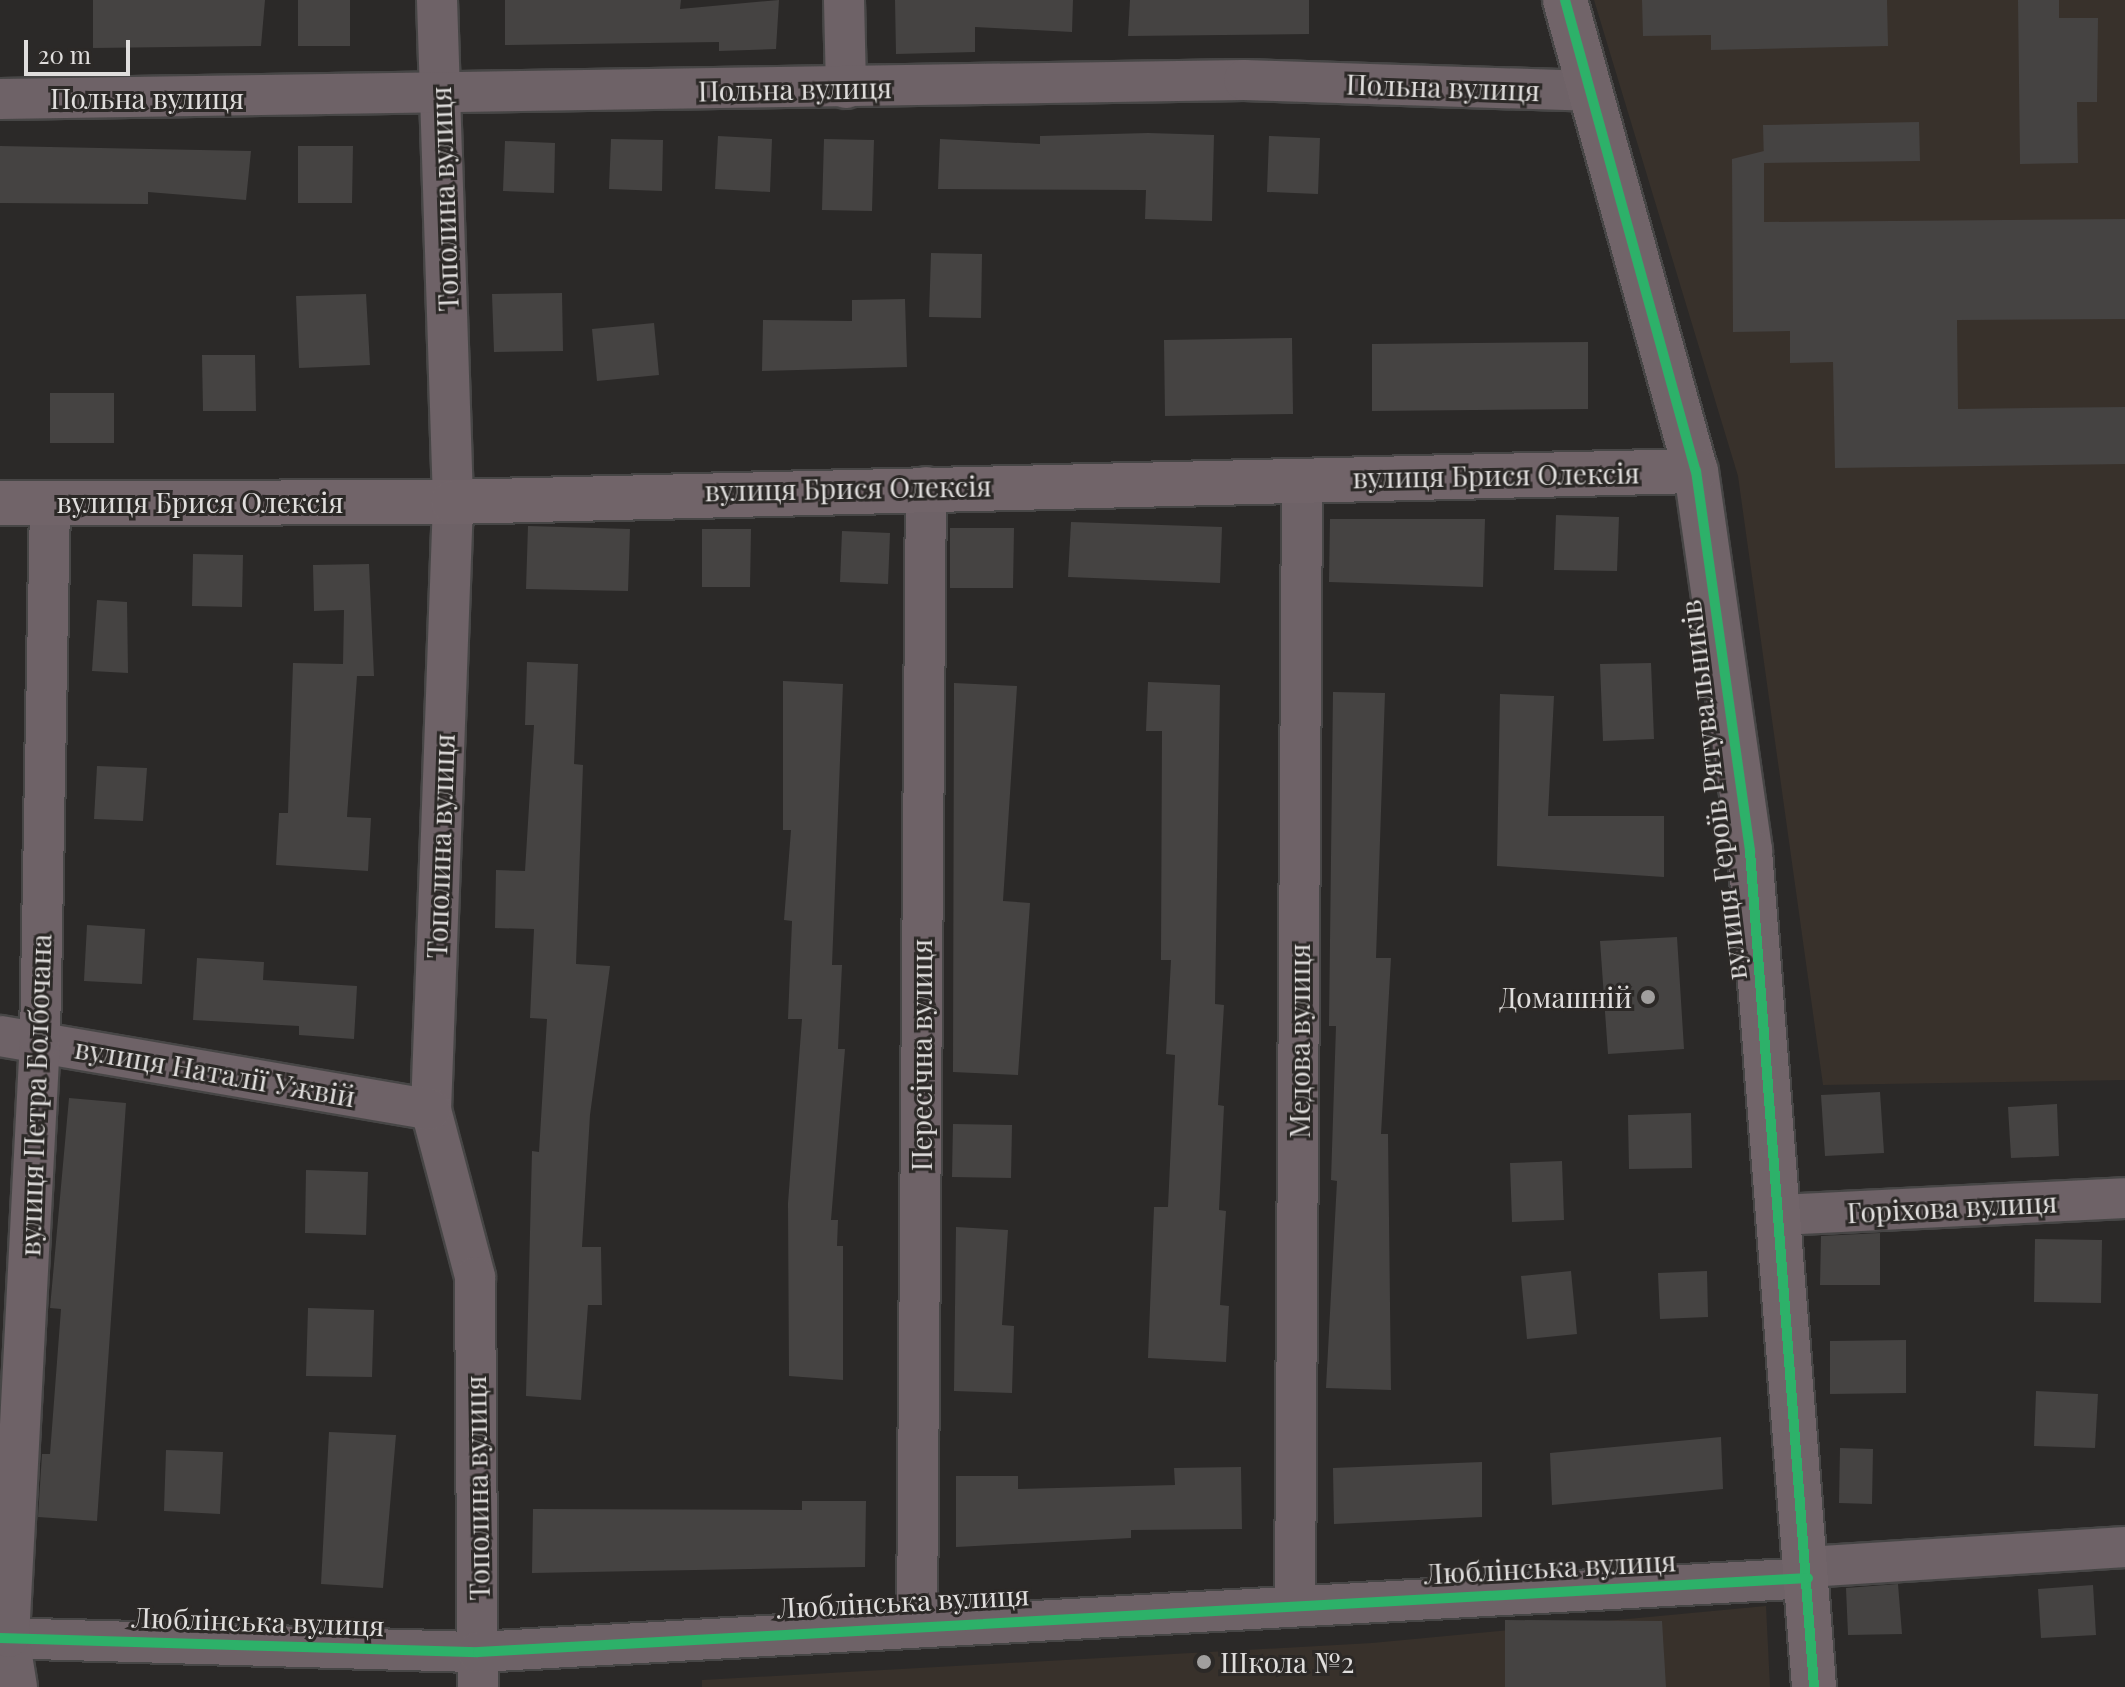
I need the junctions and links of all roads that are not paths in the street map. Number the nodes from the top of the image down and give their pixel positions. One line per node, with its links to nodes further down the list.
1 (437, 0): 6 (street, Тополина вулиця)
2 (844, 0): 4 (street)
3 (1565, 0): 5 (street, вулиця Героїв Рятувальників)
4 (846, 88): 5 (street, Польна вулиця); 6 (street, Польна вулиця)
5 (1590, 91): 8 (street, вулиця Героїв Рятувальників)
6 (442, 96): 7 (street, Польна вулиця); 12 (street, Тополина вулиця)
7 (0, 99)
8 (1696, 471): 9 (street, вулиця Брися Олексія); 18 (street, вулиця Героїв Рятувальників)
9 (1302, 479): 10 (street, вулиця Брися Олексія); 21 (street, Медова вулиця)
10 (926, 487): 12 (street, вулиця Брися Олексія); 22 (street, Пересічна вулиця)
11 (50, 502): 12 (street, вулиця Брися Олексія); 13 (street, вулиця Брися Олексія); 15 (street, вулиця Петра Болбочана)
12 (453, 502): 16 (street, Тополина вулиця)
13 (0, 503)
14 (0, 1036): 15 (street, вулиця Наталії Ужвій)
15 (40, 1039): 16 (street, вулиця Наталії Ужвій); 23 (street, вулиця Петра Болбочана)
16 (431, 1110): 24 (street, Тополина вулиця)
17 (2125, 1198): 18 (street, Горіхова вулиця)
18 (1779, 1215): 20 (street, вулиця Героїв Рятувальників)
19 (2125, 1547): 20 (street, Люблінська вулиця)
20 (1808, 1572): 21 (street, Люблінська вулиця); 26 (street, вулиця Героїв Рятувальників)
21 (1295, 1604): 22 (street, Люблінська вулиця)
22 (917, 1623): 24 (street, Люблінська вулиця)
23 (4, 1638): 24 (street, Люблінська вулиця); 25 (street, вулиця Петра Болбочана)
24 (478, 1670)
25 (17, 1687)
26 (1814, 1687)

